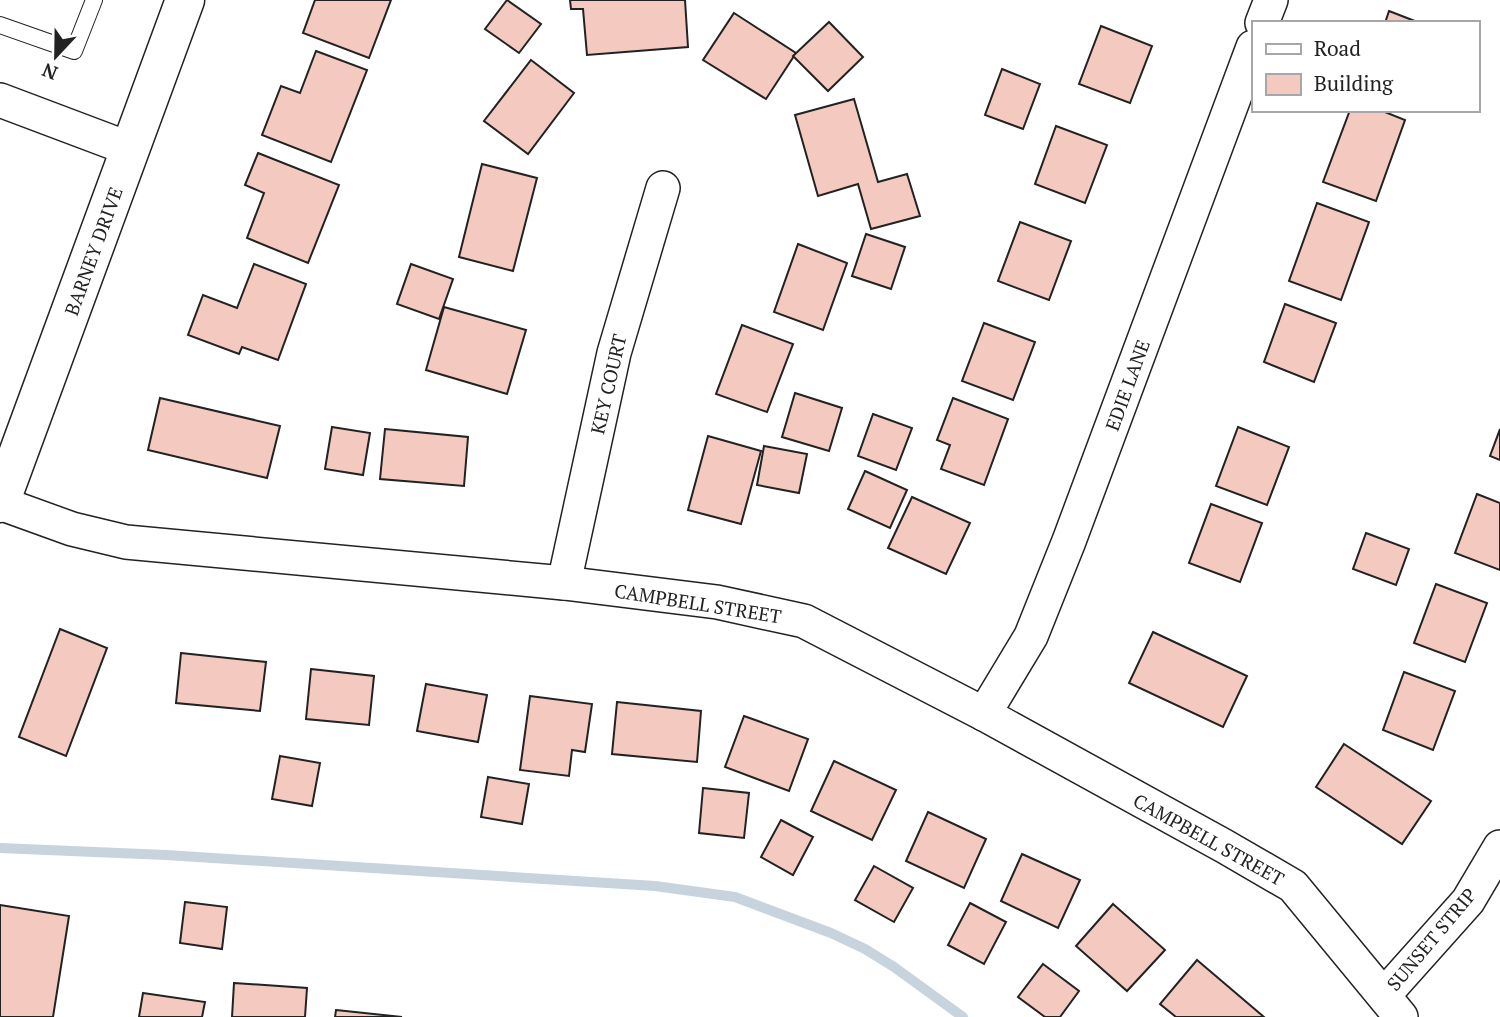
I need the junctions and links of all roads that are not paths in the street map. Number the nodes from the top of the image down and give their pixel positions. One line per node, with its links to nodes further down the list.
1 (94, 0): 5 (lane)
2 (185, 0): 8 (street, BARNEY DRIVE)
3 (1271, 0): 4 (street)
4 (1263, 21)
5 (0, 25)
6 (1252, 50): 12 (street, EDIE LANE)
7 (0, 100): 8 (street)
8 (130, 149): 10 (street, BARNEY DRIVE)
9 (663, 188): 11 (street, KEY COURT)
10 (0, 503): 11 (street, CAMPBELL STREET)
11 (564, 583): 12 (street, CAMPBELL STREET)
12 (984, 714): 14 (street, CAMPBELL STREET)
13 (1500, 847): 14 (street, SUNSET STRIP)
14 (1392, 1006)

